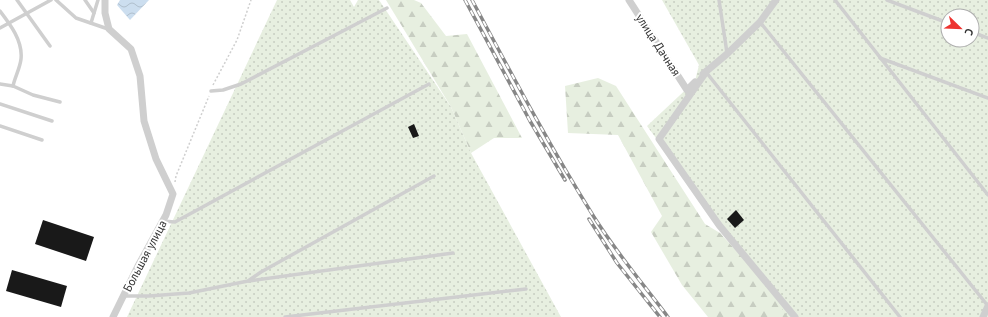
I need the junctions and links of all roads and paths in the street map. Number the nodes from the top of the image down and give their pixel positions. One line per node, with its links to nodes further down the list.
1 (17, 0): 15 (lane)
2 (51, 0): 15 (lane)
3 (56, 0): 19 (lane)
4 (85, 0): 14 (lane)
5 (98, 0): 14 (lane)
6 (105, 0): 21 (street)
7 (629, 0): 25 (street, улица Дачная)
8 (719, 0): 23 (lane)
9 (776, 0): 17 (street)
10 (835, 0): 24 (lane)
11 (887, 0): 16 (lane)
12 (387, 8): 29 (lane)
13 (0, 11): 18 (lane)
14 (94, 13): 19 (lane)
15 (27, 14): 18 (lane); 22 (lane)
16 (940, 20)
17 (760, 22): 23 (street); 43 (lane)
18 (10, 23): 20 (lane); 28 (lane)
19 (92, 23): 21 (lane)
20 (0, 28)
21 (110, 29): 38 (street, Большая улица)
22 (50, 46)
23 (727, 54): 25 (street)
24 (880, 58): 30 (lane); 37 (lane)
25 (706, 72): 46 (street); 47 (lane)
26 (0, 84): 28 (lane)
27 (429, 84): 38 (lane)
28 (13, 86): 31 (lane)
29 (211, 91)
30 (988, 98)
31 (60, 102)
32 (0, 104): 33 (lane)
33 (52, 121)
34 (0, 126): 35 (lane)
35 (42, 140)
36 (434, 176): 40 (lane)
37 (988, 195)
38 (162, 221): 42 (street, Большая улица)
39 (452, 253): 40 (lane)
40 (248, 281): 42 (lane)
41 (526, 289): 45 (lane)
42 (123, 296): 44 (street, Большая улица)
43 (988, 306): 48 (street)
44 (113, 317)
45 (285, 317)
46 (795, 317)
47 (900, 317)
48 (983, 317)

